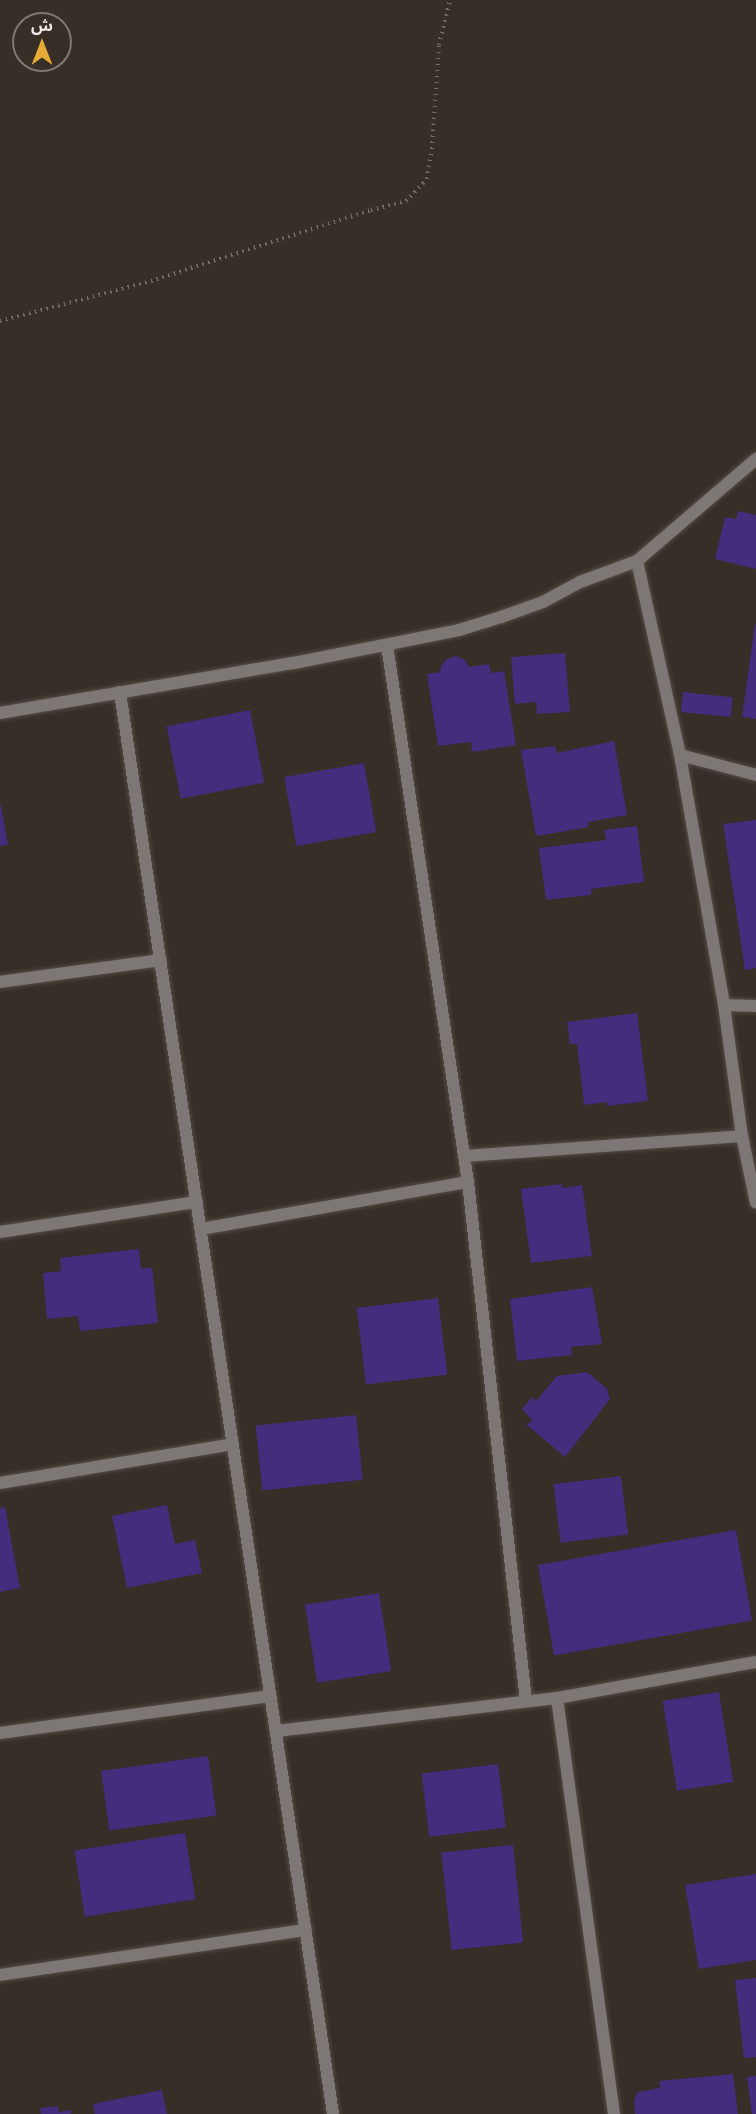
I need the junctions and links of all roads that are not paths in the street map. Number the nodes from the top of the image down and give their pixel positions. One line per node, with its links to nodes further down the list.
1 (756, 459): 2 (street)
2 (637, 561): 3 (street); 6 (street)
3 (387, 645): 4 (street); 13 (street)
4 (120, 692): 5 (street); 8 (street)
5 (0, 713)
6 (680, 755): 7 (street); 10 (street)
7 (756, 775)
8 (161, 960): 9 (street); 15 (street)
9 (0, 982)
10 (724, 1005): 11 (street); 12 (street)
11 (756, 1006)
12 (742, 1136): 13 (street); 16 (street)
13 (464, 1156): 14 (street)
14 (468, 1182): 17 (street); 24 (street)
15 (197, 1202): 17 (street); 18 (street)
16 (756, 1203)
17 (201, 1229): 19 (street)
18 (0, 1232)
19 (232, 1444): 20 (street); 22 (street)
20 (0, 1483)
21 (756, 1662): 23 (street)
22 (270, 1696): 25 (street); 26 (street)
23 (557, 1698): 24 (street); 30 (street)
24 (526, 1701): 25 (street)
25 (276, 1731): 27 (street)
26 (0, 1733)
27 (306, 1930): 28 (street); 29 (street)
28 (0, 1975)
29 (333, 2114)
30 (614, 2114)

